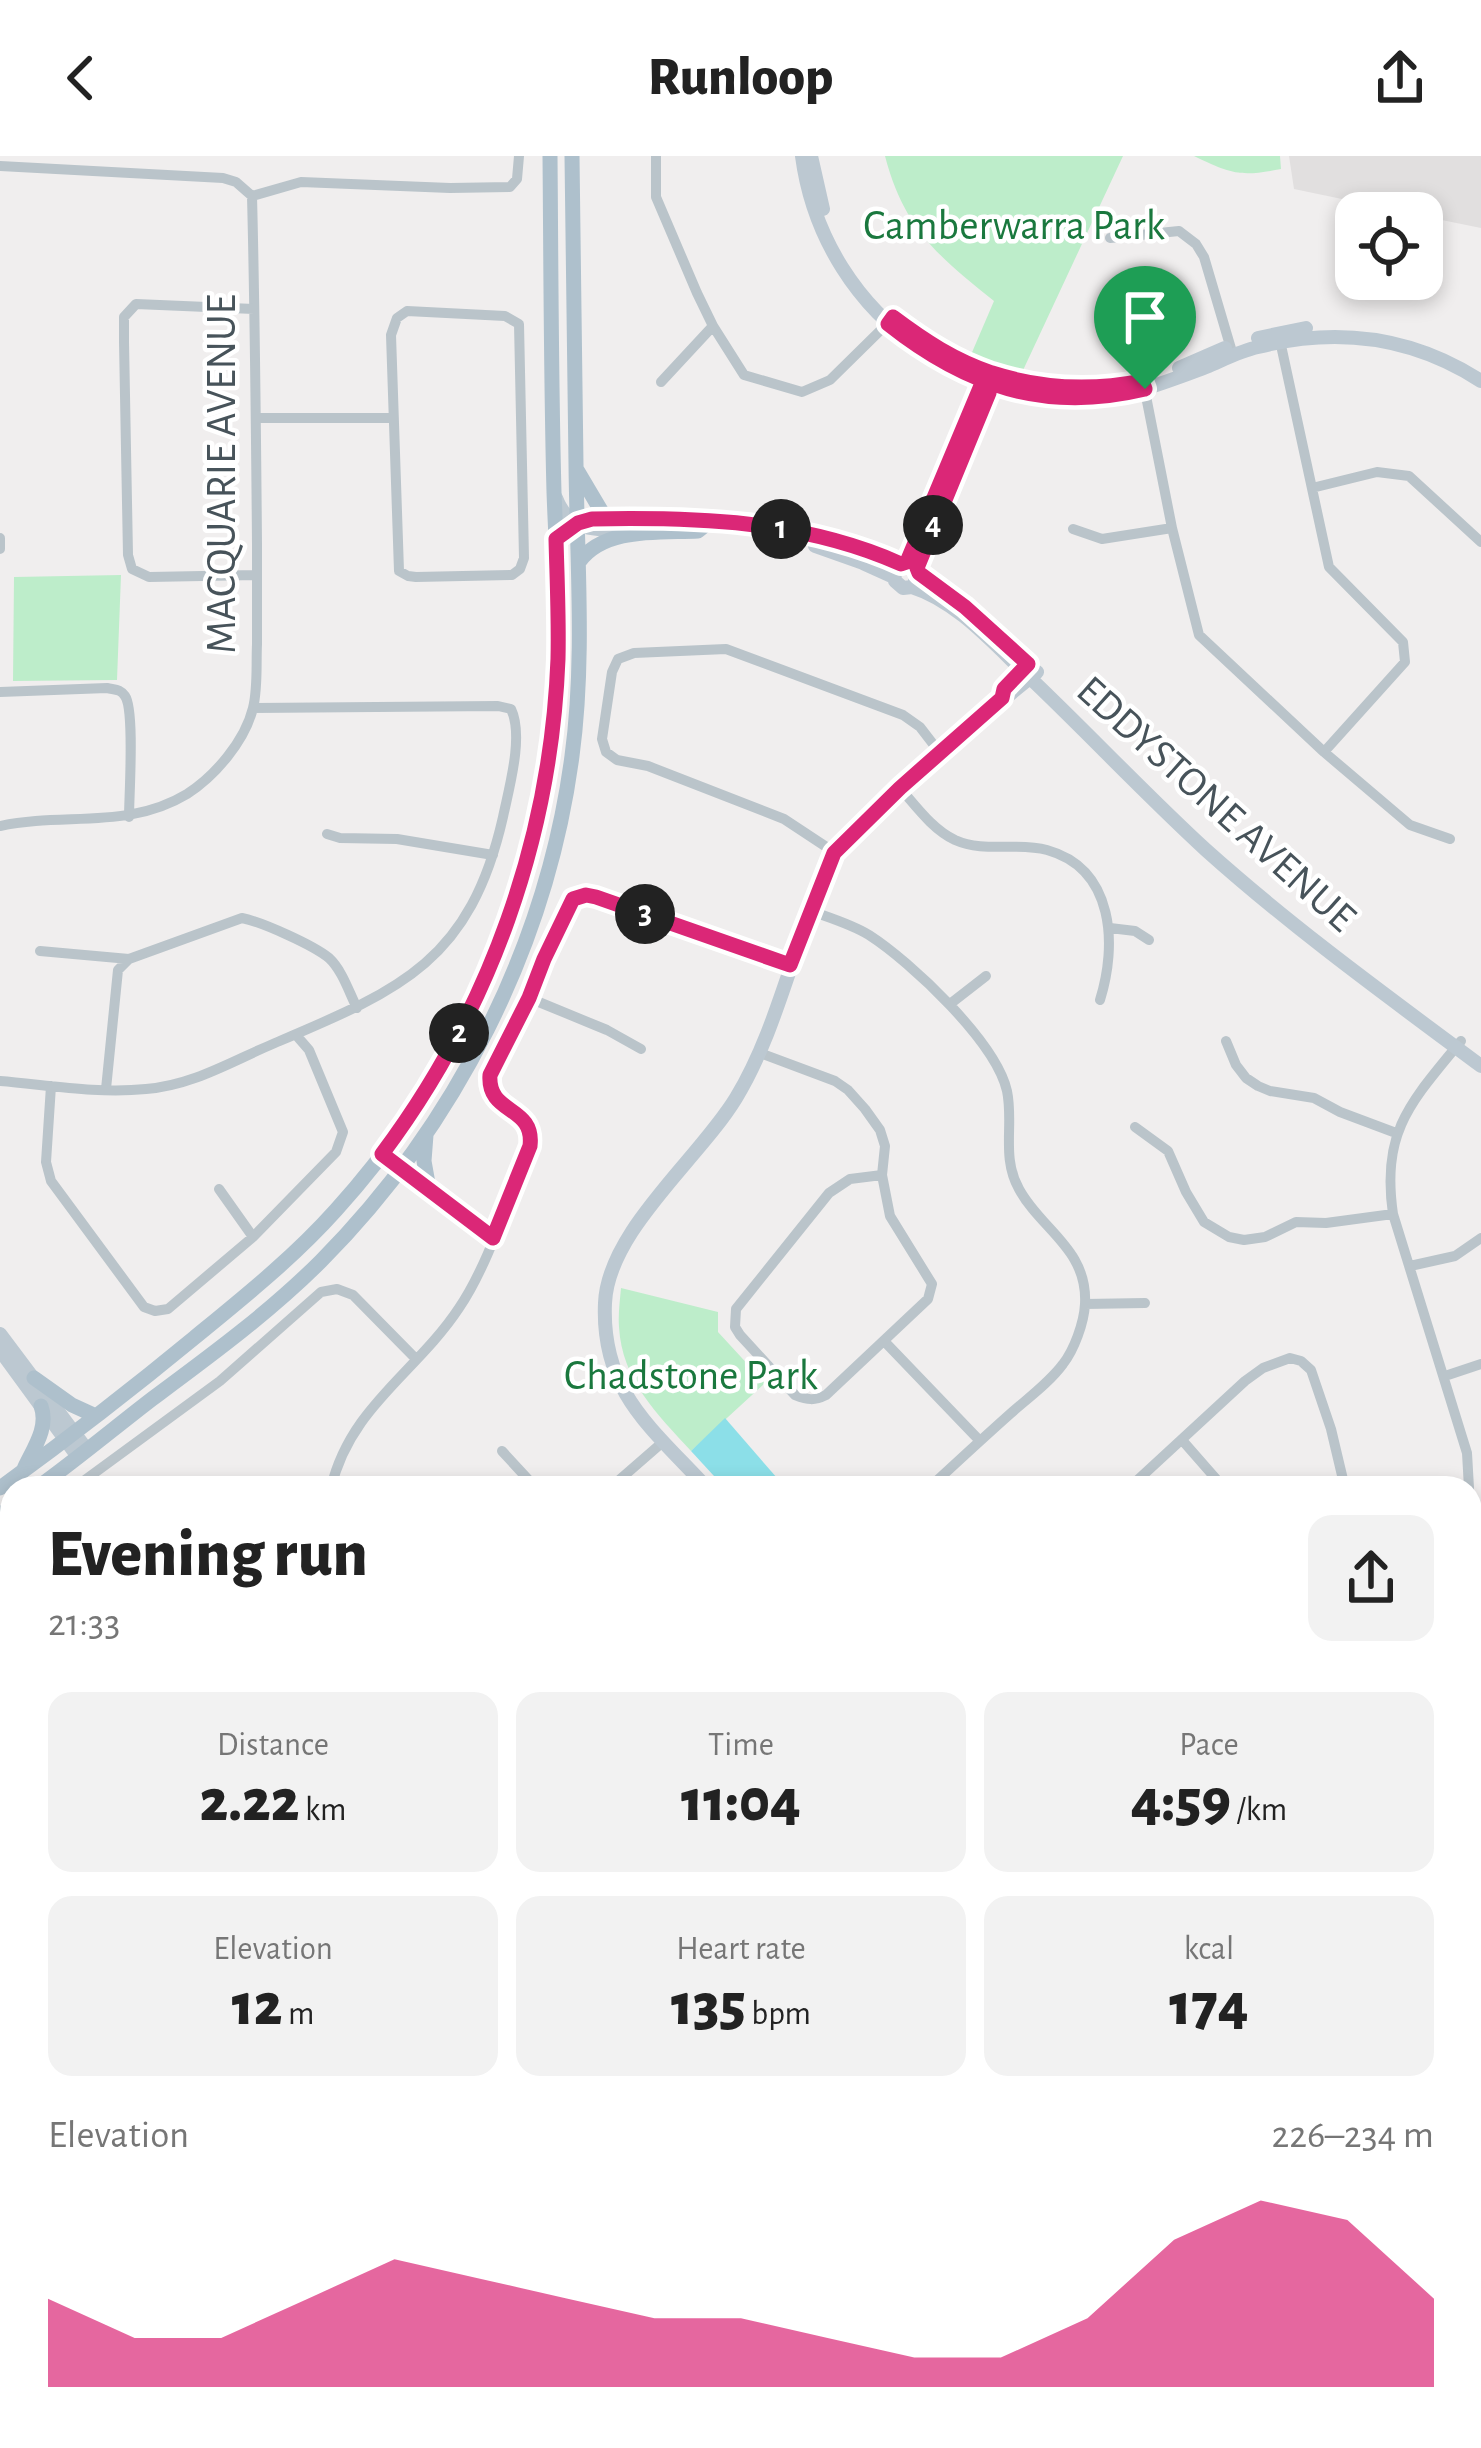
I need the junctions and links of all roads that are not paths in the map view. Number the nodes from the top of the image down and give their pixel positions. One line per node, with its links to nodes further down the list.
1 (162, 156): 9 (street)
2 (518, 156): 10 (street)
3 (550, 156): 26 (main road)
4 (572, 156): 24 (main road)
5 (656, 156): 14 (street)
6 (806, 156): 13 (street)
7 (32, 162): 8 (street); 9 (street)
8 (0, 166)
9 (162, 174): 10 (street)
10 (253, 196): 12 (street, MACQUARIE AVENUE)
11 (1110, 238): 16 (street)
12 (254, 309): 22 (street, MACQUARIE AVENUE); 38 (street)
13 (890, 320): 14 (street); 18 (street)
14 (713, 326): 19 (street)
15 (1279, 338): 16 (street); 17 (street); 20 (street); 25 (street)
16 (1232, 351): 21 (street)
17 (1481, 370)
18 (989, 379): 21 (street); 37 (street)
19 (661, 382)
20 (1481, 382)
21 (1144, 385): 30 (street)
22 (256, 418): 23 (street); 38 (street, MACQUARIE AVENUE)
23 (392, 418): 23 (street)
24 (576, 467): 27 (main road); 28 (main road)
25 (1312, 488): 34 (street); 42 (street)
26 (554, 493): 28 (street); 33 (main road)
27 (606, 519): 28 (street, EDDYSTONE AVENUE); 37 (street, EDDYSTONE AVENUE)
28 (577, 524): 29 (street, EDDYSTONE AVENUE); 33 (street, EDDYSTONE AVENUE); 36 (main road)
29 (703, 527): 36 (main road); 37 (street, EDDYSTONE AVENUE)
30 (1172, 527): 31 (street); 42 (street)
31 (1073, 529)
32 (0, 538): 35 (street)
33 (556, 539): 75 (main road)
34 (1481, 542)
35 (0, 549)
36 (579, 562): 73 (main road)
37 (908, 572): 39 (street, EDDYSTONE AVENUE)
38 (257, 575): 41 (street, MACQUARIE AVENUE)
39 (1029, 671): 43 (street); 64 (street, EDDYSTONE AVENUE)
40 (0, 692): 45 (street)
41 (253, 708): 45 (street, MACQUARIE AVENUE); 50 (street)
42 (1324, 752): 48 (street)
43 (940, 753): 44 (street); 49 (street)
44 (900, 788): 49 (street); 52 (street)
45 (129, 817): 46 (street, MACQUARIE AVENUE)
46 (0, 826)
47 (327, 834): 50 (street)
48 (1450, 839)
49 (834, 853): 51 (street)
50 (493, 855): 61 (street)
51 (811, 911): 56 (street); 60 (street)
52 (1110, 928): 53 (street); 59 (street)
53 (1149, 940)
54 (40, 951): 55 (street)
55 (129, 959): 61 (street); 71 (street)
56 (790, 965): 58 (street); 66 (street)
57 (986, 976): 60 (street)
58 (529, 998): 65 (street); 82 (street)
59 (1100, 1000)
60 (950, 1004): 85 (street)
61 (357, 1008): 62 (street)
62 (296, 1035): 71 (street); 81 (street)
63 (1226, 1041): 74 (street)
64 (1459, 1044): 67 (street, EDDYSTONE AVENUE); 68 (street, EDDYSTONE AVENUE); 74 (street)
65 (641, 1048)
66 (760, 1053): 77 (street); 98 (street)
67 (1481, 1056)
68 (1481, 1066)
69 (0, 1081): 70 (street)
70 (50, 1086): 71 (street); 81 (street)
71 (106, 1089)
72 (1135, 1127): 80 (street)
73 (427, 1132): 76 (main road); 79 (main road)
74 (1396, 1133): 80 (street)
75 (382, 1154): 76 (street); 95 (main road)
76 (401, 1168): 79 (street); 101 (main road)
77 (882, 1175): 88 (street); 88 (street)
78 (219, 1189): 81 (street)
79 (429, 1189): 82 (street)
80 (1393, 1214): 84 (street)
81 (253, 1237)
82 (493, 1238): 90 (street)
83 (1481, 1238): 84 (street)
84 (1410, 1266): 92 (street)
85 (1085, 1304): 86 (street); 99 (street)
86 (1145, 1304)
87 (0, 1334): 93 (street)
88 (884, 1341): 99 (street)
89 (0, 1350): 94 (street)
90 (416, 1359): 105 (street); 106 (street)
91 (1481, 1364): 92 (street)
92 (1445, 1376): 114 (street)
93 (34, 1378): 95 (main road); 96 (street)
94 (41, 1406): 96 (street); 102 (main road)
95 (96, 1416): 96 (main road)
96 (69, 1436): 101 (street); 102 (main road)
97 (1182, 1439): 111 (street); 112 (street); 113 (street)
98 (664, 1441): 108 (street); 109 (street)
99 (980, 1441): 110 (street)
100 (502, 1451): 107 (street)
101 (82, 1454): 104 (main road)
102 (22, 1472): 103 (main road)
103 (16, 1476)
104 (53, 1476)
105 (90, 1476)
106 (335, 1476)
107 (525, 1476)
108 (624, 1476)
109 (696, 1476)
110 (942, 1476)
111 (1142, 1476)
112 (1214, 1476)
113 (1342, 1476)
114 (1468, 1476)

